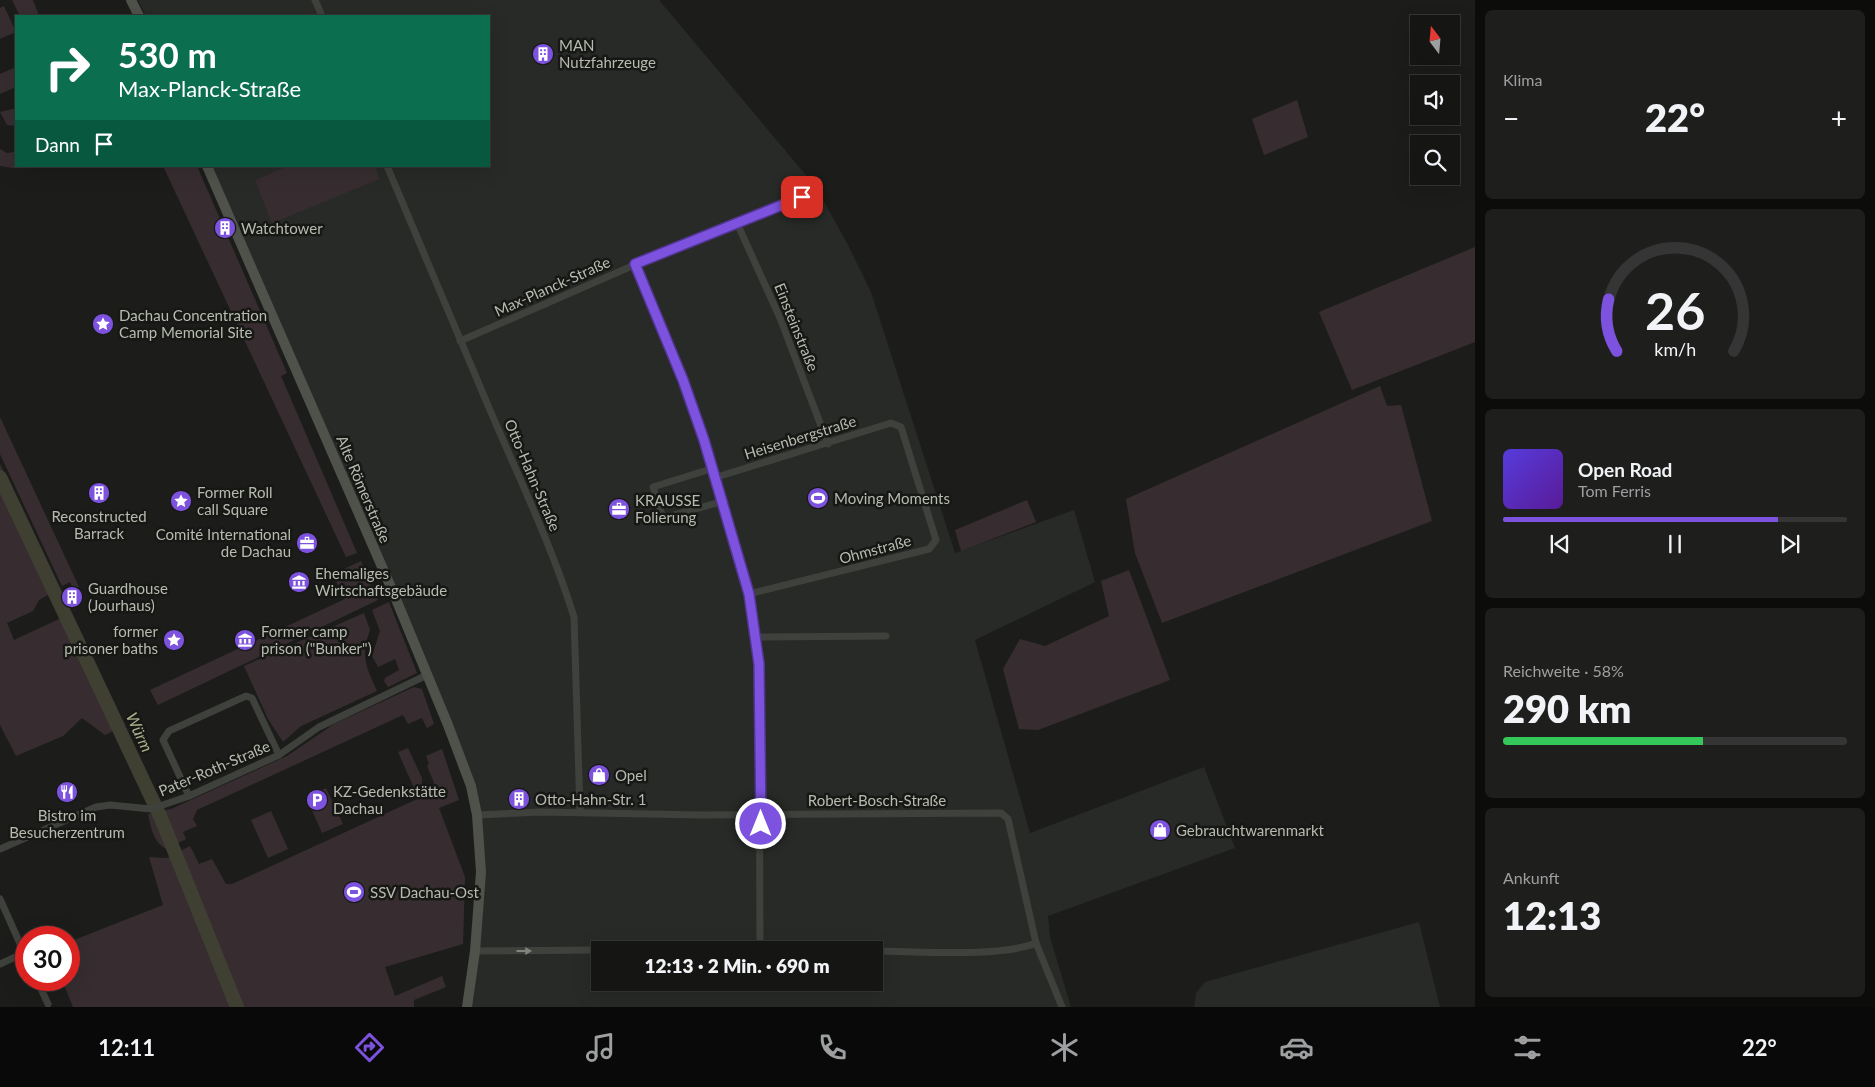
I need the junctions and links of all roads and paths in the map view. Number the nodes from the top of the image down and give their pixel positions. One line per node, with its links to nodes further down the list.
1 (131, 0): 3 (main road)
2 (315, 0): 4 (street)
3 (138, 15)
4 (322, 15)
5 (208, 167): 19 (main road, Alte Römerstraße)
6 (387, 167): 10 (street, Otto-Hahn-Straße)
7 (818, 182): 8 (street, Max-Planck-Straße)
8 (738, 223): 9 (street, Max-Planck-Straße); 12 (street, Einsteinstraße)
9 (635, 264): 10 (street, Max-Planck-Straße); 13 (street)
10 (460, 341): 22 (street, Otto-Hahn-Straße)
11 (891, 423): 12 (street, Heisenbergstraße); 16 (street, Ohmstraße)
12 (828, 444): 14 (street, Heisenbergstraße)
13 (714, 468): 14 (street); 15 (street)
14 (717, 477): 15 (street)
15 (724, 501): 16 (street)
16 (749, 594): 18 (street)
17 (886, 636): 18 (street)
18 (756, 637): 24 (street)
19 (427, 675): 20 (street, Pater-Roth-Straße); 23 (main road, Alte Römerstraße)
20 (279, 755): 21 (street, Pater-Roth-Straße); 21 (street)
21 (189, 796): 25 (street, Pater-Roth-Straße)
22 (580, 812): 23 (street, Robert-Bosch-Straße); 24 (street, Robert-Bosch-Straße)
23 (477, 814): 31 (main road, Alte Römerstraße)
24 (761, 814): 28 (street); 29 (street, Robert-Bosch-Straße)
25 (0, 849)
26 (0, 899): 27 (street)
27 (15, 933)
28 (760, 941)
29 (1036, 943): 32 (street); 38 (street)
30 (591, 950): 31 (street, one-way to 30)
31 (476, 951): 37 (main road, Alte Römerstraße)
32 (883, 951)
33 (15, 959): 34 (street)
34 (0, 964)
35 (42, 991): 36 (street)
36 (48, 1004)
37 (467, 1007)
38 (1062, 1007)

